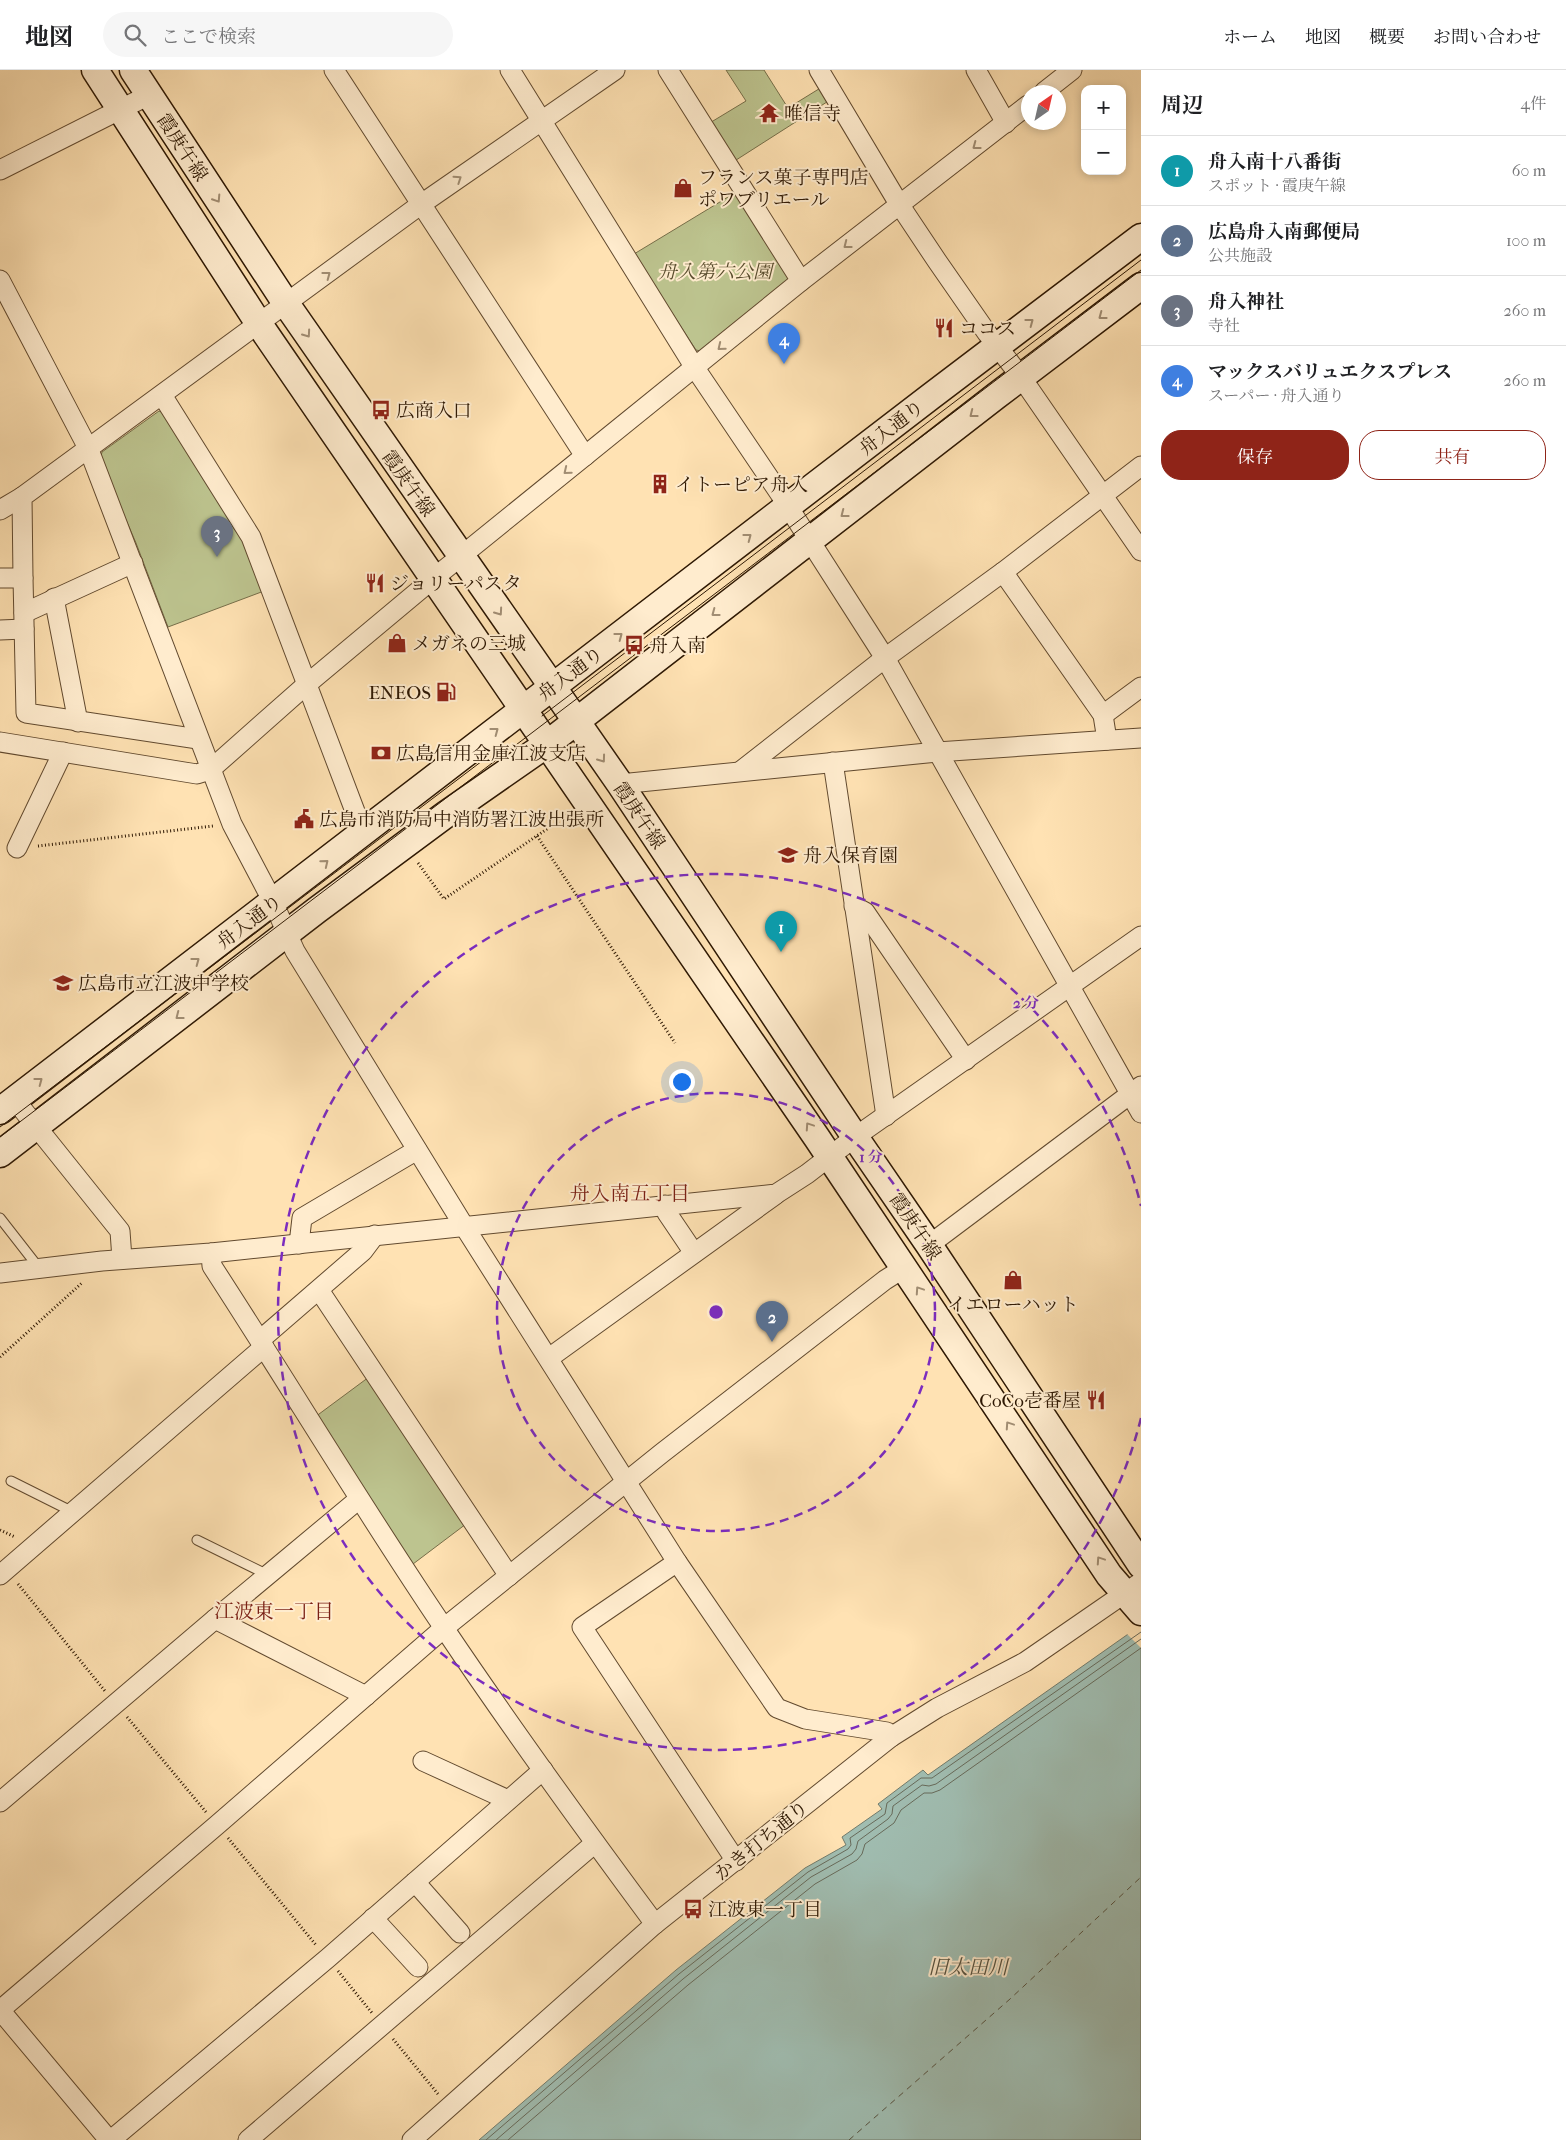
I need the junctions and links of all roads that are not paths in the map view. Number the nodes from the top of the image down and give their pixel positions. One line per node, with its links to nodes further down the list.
1 (95, 70): 12 (street)
2 (134, 70): 11 (street, 霞庚午線)
3 (334, 70): 18 (street)
4 (510, 70): 14 (street)
5 (615, 70): 14 (street)
6 (668, 70): 21 (street)
7 (819, 70): 17 (street)
8 (976, 70): 15 (street)
9 (1072, 70): 10 (street)
10 (1053, 85)
11 (149, 95): 12 (street); 23 (street, 霞庚午線, one-way to 23)
12 (120, 110): 16 (street); 24 (street)
13 (1021, 111): 15 (street)
14 (543, 122): 18 (street, one-way to 14); 26 (street)
15 (1006, 123): 17 (street, one-way to 17)
16 (0, 170)
17 (899, 204): 21 (street, one-way to 21); 25 (street)
18 (420, 205): 23 (street, one-way to 18); 30 (street)
19 (1141, 238): 25 (street, 舟入通り, one-way to 19)
20 (0, 280): 29 (street)
21 (801, 281): 26 (street, one-way to 26)
22 (1141, 286): 27 (street, 舟入通り, one-way to 27)
23 (286, 305): 24 (street); 38 (street, 霞庚午線, one-way to 38)
24 (259, 324): 28 (street); 43 (street)
25 (998, 347): 27 (street); 34 (street, 舟入通り)
26 (695, 368): 30 (street); 34 (street)
27 (1022, 377): 32 (street); 36 (street, 舟入通り, one-way to 36)
28 (162, 395): 29 (street); 48 (street)
29 (89, 450): 33 (street); 39 (street)
30 (585, 456): 38 (street, one-way to 38)
31 (1141, 466): 32 (street)
32 (1103, 495): 37 (street); 40 (street)
33 (22, 497): 35 (street); 42 (street)
34 (788, 507): 36 (street); 49 (street, 舟入通り, one-way to 34)
35 (0, 510)
36 (810, 540): 47 (street); 53 (street, 舟入通り, one-way to 53)
37 (1141, 551)
38 (460, 557): 43 (street); 49 (street, 霞庚午線, one-way to 49)
39 (133, 563): 44 (street); 56 (street)
40 (1003, 572): 47 (street); 52 (street)
41 (0, 578): 42 (street)
42 (23, 578): 45 (street)
43 (434, 578): 48 (street); 51 (street)
44 (54, 598): 45 (street); 54 (street)
45 (24, 621): 46 (street); 54 (street)
46 (0, 630)
47 (884, 658): 61 (street); 64 (street)
48 (306, 685): 63 (street); 66 (street)
49 (552, 687): 51 (street, 舟入通り); 53 (street, 霞庚午線)
50 (1141, 687): 52 (street)
51 (522, 710): 59 (street); 66 (street, 舟入通り, one-way to 51)
52 (1103, 715): 57 (street)
53 (574, 721): 59 (street, 舟入通り); 65 (street, 霞庚午線, one-way to 65)
54 (78, 722): 56 (street)
55 (1141, 738): 57 (street)
56 (198, 739): 63 (street)
57 (1107, 740): 61 (street)
58 (0, 742): 60 (street)
59 (547, 744): 70 (street, 舟入通り); 82 (street, one-way to 59)
60 (63, 752): 63 (street); 67 (street)
61 (937, 752): 62 (street); 72 (street)
62 (833, 762): 64 (street); 69 (street)
63 (210, 770): 68 (street)
64 (742, 770): 65 (street)
65 (620, 784): 79 (street, 霞庚午線)
66 (365, 830): 68 (street, 舟入通り, one-way to 66)
67 (17, 848)
68 (273, 902): 70 (street); 75 (street, 舟入通り, one-way to 68)
69 (854, 906): 73 (street); 77 (street)
70 (287, 933): 78 (street, 舟入通り, one-way to 78); 80 (street)
71 (1141, 936): 72 (street)
72 (1069, 988): 73 (street); 74 (street)
73 (966, 1060): 77 (street)
74 (1136, 1090): 76 (street); 89 (street)
75 (7, 1105): 78 (street)
76 (1141, 1113)
77 (886, 1116): 79 (street)
78 (36, 1126): 81 (street, 舟入通り); 92 (street)
79 (855, 1137): 82 (street); 89 (street, 霞庚午線)
80 (417, 1150): 86 (street); 88 (street)
81 (0, 1154)
82 (830, 1157): 83 (street); 94 (street)
83 (776, 1194): 84 (street); 91 (street)
84 (665, 1205): 86 (street); 91 (street)
85 (0, 1218): 93 (lane)
86 (464, 1226): 87 (street); 98 (street)
87 (375, 1235): 88 (street); 96 (street)
88 (299, 1244): 90 (street)
89 (929, 1245): 105 (street, 霞庚午線)
90 (211, 1253): 92 (street); 97 (street)
91 (694, 1253): 98 (street)
92 (122, 1259): 93 (street)
93 (39, 1268): 95 (street)
94 (904, 1268): 100 (street); 109 (street, one-way to 94)
95 (0, 1273)
96 (319, 1290): 97 (street); 108 (street)
97 (262, 1343): 101 (street); 102 (street)
98 (549, 1358): 100 (street)
99 (11, 1481): 102 (lane)
100 (626, 1481): 104 (street); 108 (street)
101 (359, 1499): 106 (street); 112 (street)
102 (73, 1512): 107 (street)
103 (196, 1540): 106 (lane)
104 (677, 1562): 114 (street); 120 (street)
105 (1141, 1565)
106 (268, 1574): 111 (street)
107 (0, 1575)
108 (509, 1576): 112 (street)
109 (1132, 1588): 110 (street); 114 (street, かき打ち通り)
110 (1141, 1612)
111 (215, 1619): 113 (street); 118 (street)
112 (444, 1628): 113 (street); 116 (street)
113 (366, 1696): 126 (street)
114 (890, 1737): 120 (street, かき打ち通り)
115 (423, 1761): 117 (street)
116 (543, 1770): 117 (street); 119 (street)
117 (508, 1800): 121 (street)
118 (0, 1802)
119 (595, 1843): 123 (street); 128 (street)
120 (736, 1861): 123 (street, かき打ち通り)
121 (415, 1882): 122 (street); 124 (street)
122 (373, 1918): 125 (street); 127 (street)
123 (655, 1924): 129 (street, かき打ち通り)
124 (460, 1933)
125 (418, 1967)
126 (0, 2012): 127 (street)
127 (110, 2140)
128 (248, 2140)
129 (412, 2140)

